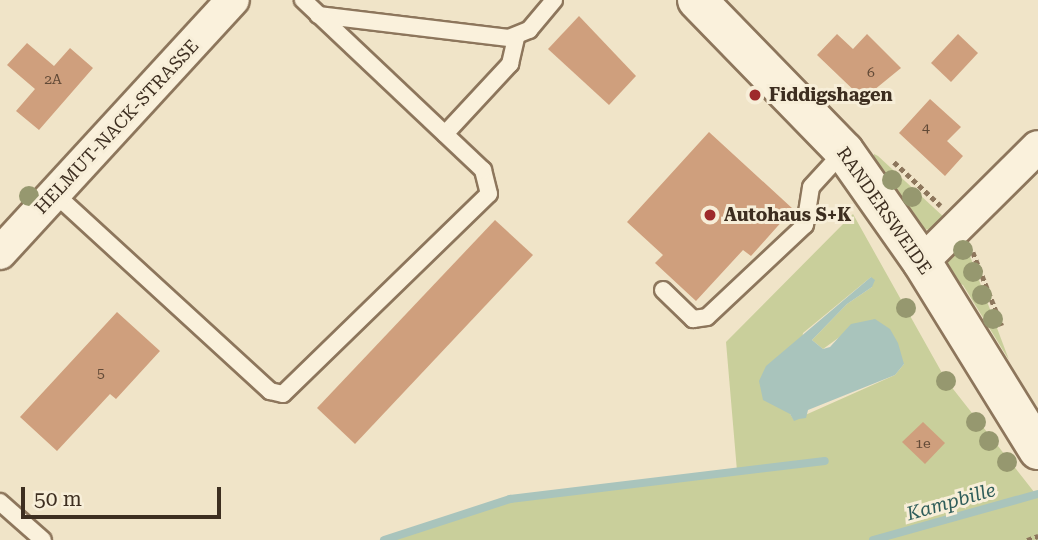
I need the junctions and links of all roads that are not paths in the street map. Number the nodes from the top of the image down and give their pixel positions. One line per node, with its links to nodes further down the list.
1 (233, 0): 10 (street, HELMUT-NACK-STRASSE)
2 (303, 0): 5 (lane)
3 (554, 0): 6 (lane)
4 (697, 0): 9 (street, RANDERSWEIDE)
5 (318, 15): 6 (lane); 7 (lane)
6 (516, 37): 7 (lane)
7 (445, 134): 10 (lane)
8 (1038, 147): 12 (street)
9 (844, 150): 12 (street, RANDERSWEIDE); 13 (lane)
10 (55, 194): 11 (street, HELMUT-NACK-STRASSE)
11 (0, 253)
12 (922, 262): 14 (street, RANDERSWEIDE)
13 (663, 290)
14 (1038, 450)
15 (0, 502): 16 (lane)
16 (43, 540)

